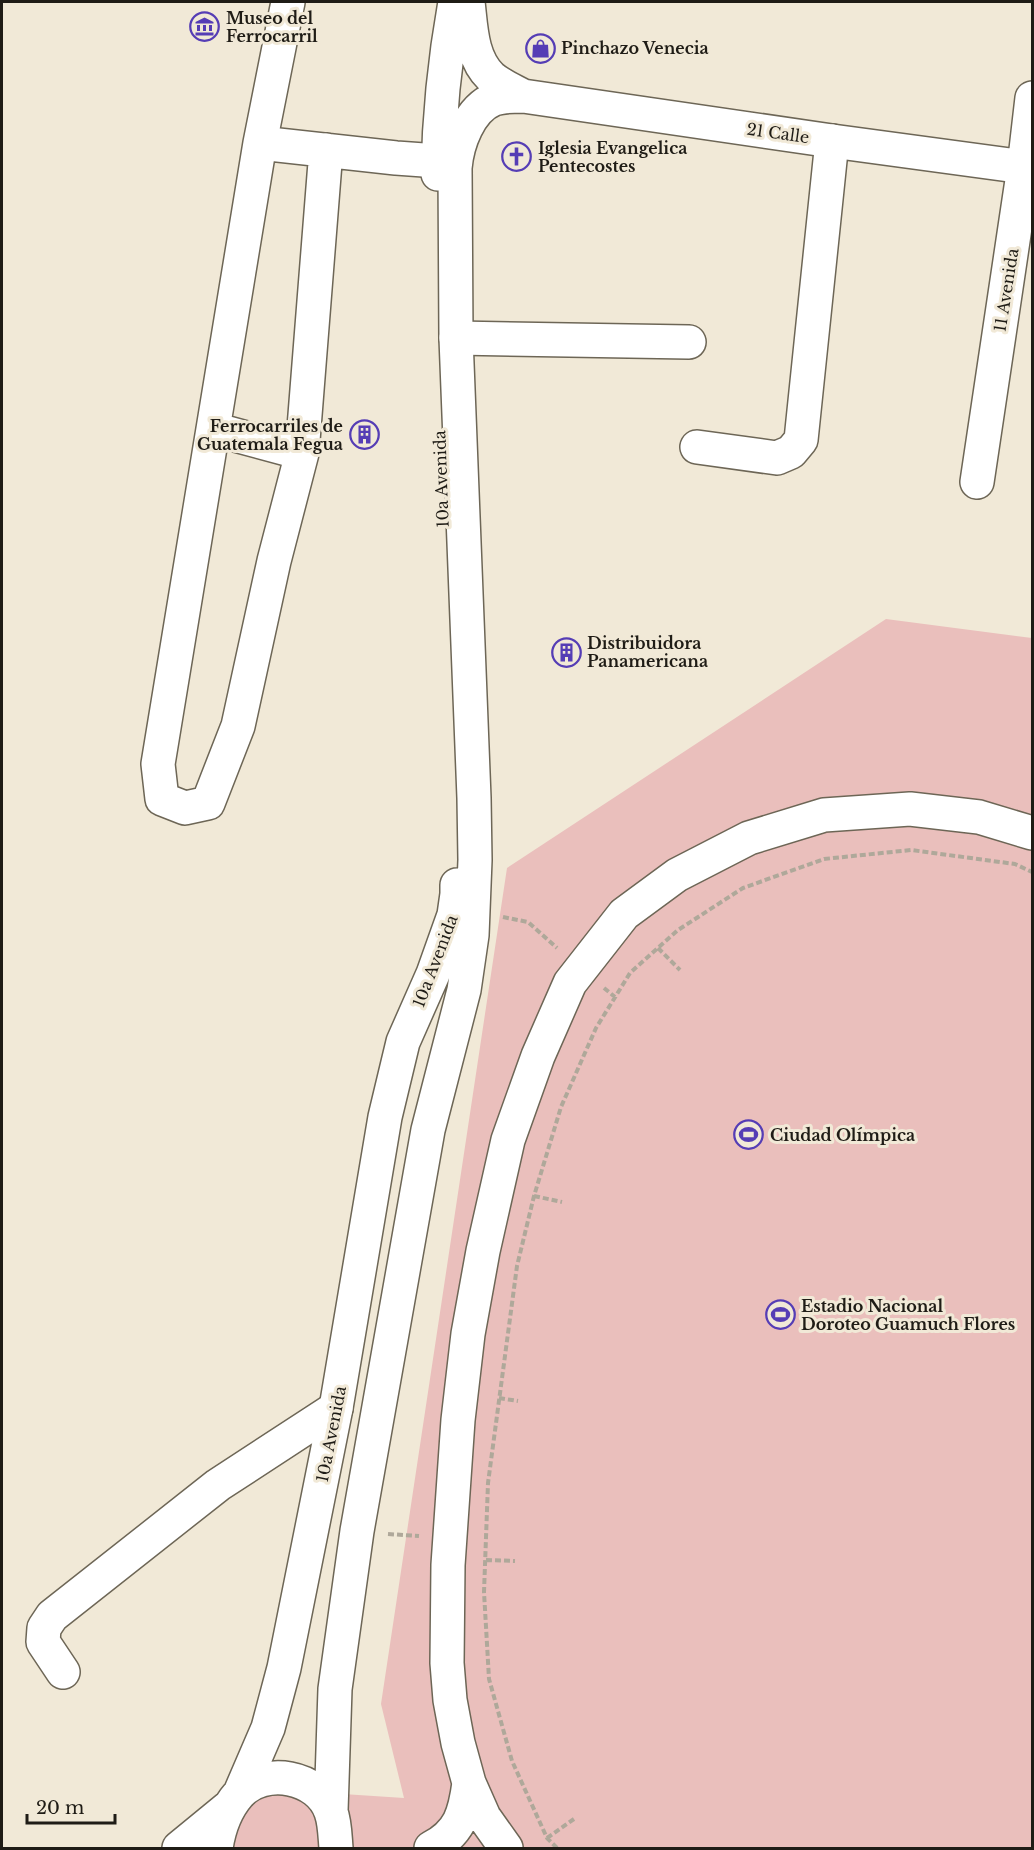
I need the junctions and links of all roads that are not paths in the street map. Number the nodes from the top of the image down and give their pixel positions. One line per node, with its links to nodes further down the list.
1 (288, 2): 7 (main road)
2 (455, 2): 9 (main road, 10a Avenida)
3 (468, 2): 4 (main road)
4 (523, 96): 6 (main road, 21 Calle); 11 (main road, 10a Avenida)
5 (1032, 98): 10 (main road, 11 Avenida)
6 (832, 141): 10 (main road, 21 Calle); 14 (main road)
7 (260, 143): 8 (main road); 13 (main road)
8 (326, 150): 9 (main road); 15 (main road)
9 (438, 161): 18 (main road, 10a Avenida)
10 (1028, 168): 16 (main road, 11 Avenida)
11 (456, 338): 12 (main road); 23 (main road, 10a Avenida)
12 (690, 342)
13 (213, 429): 15 (main road); 15 (main road)
14 (697, 447)
15 (302, 453)
16 (977, 482)
17 (1032, 833): 20 (main road)
18 (336, 1408): 19 (main road); 21 (main road, 10a Avenida)
19 (63, 1672)
20 (469, 1782): 22 (main road); 26 (main road)
21 (235, 1799): 23 (main road); 24 (main road); 25 (main road, 10a Avenida)
22 (484, 1817): 27 (main road); 28 (main road)
23 (338, 1834)
24 (179, 1848)
25 (216, 1848)
26 (431, 1848)
27 (461, 1848)
28 (506, 1848)

